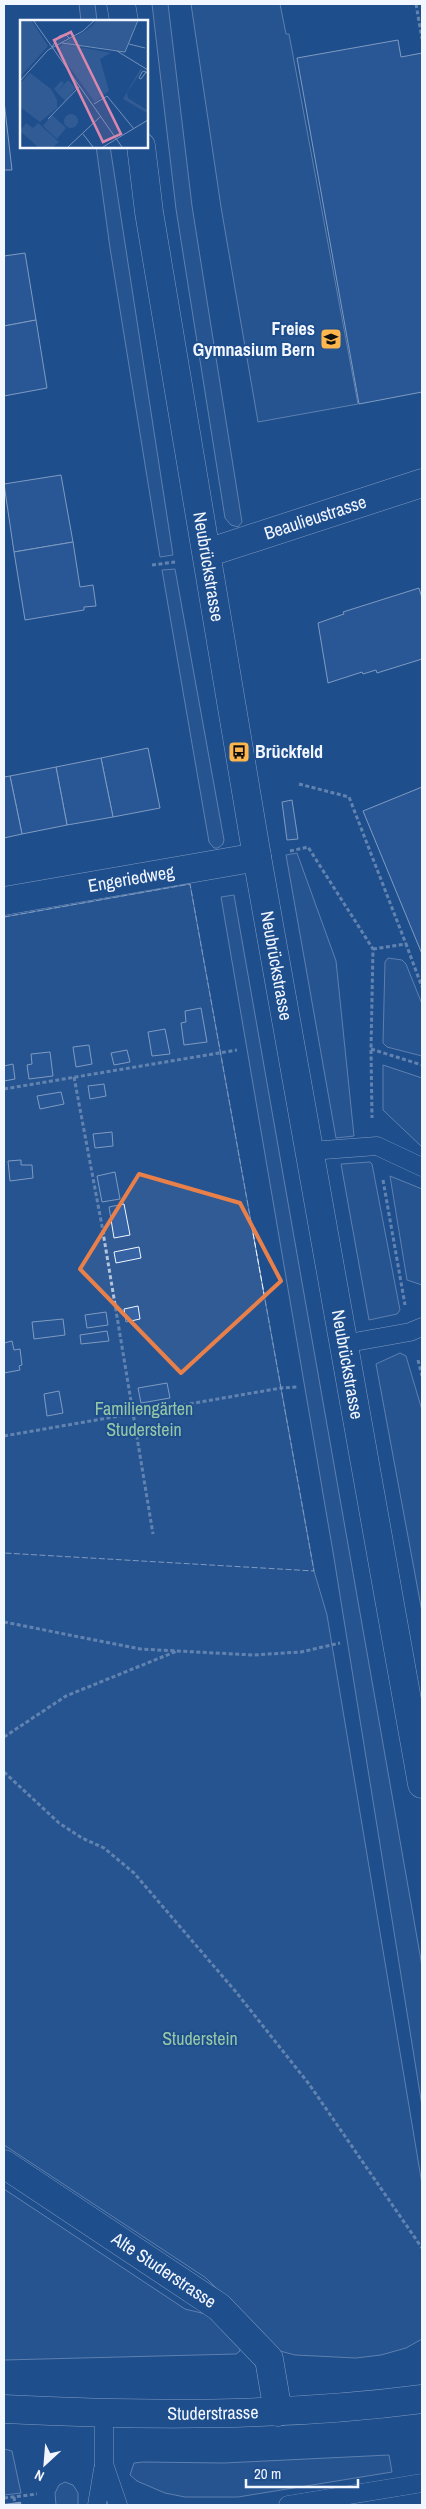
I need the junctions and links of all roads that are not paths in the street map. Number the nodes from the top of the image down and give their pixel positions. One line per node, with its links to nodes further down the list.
1 (121, 4): 2 (street)
2 (124, 20)
3 (141, 148): 5 (street, Neubrückstrasse)
4 (422, 483): 5 (street, Beaulieustrasse)
5 (207, 553): 6 (street, Neubrückstrasse)
6 (258, 857): 7 (street, Engeriedweg); 8 (street, Neubrückstrasse)
7 (4, 901)
8 (310, 1151): 9 (lane); 11 (street, Neubrückstrasse)
9 (422, 1167)
10 (416, 1330): 11 (lane)
11 (343, 1344): 12 (street, Neubrückstrasse)
12 (422, 1784)
13 (4, 2164): 17 (street, Alte Studerstrasse)
14 (422, 2399): 17 (street, Studerstrasse)
15 (4, 2410): 16 (street, Studerstrasse)
16 (104, 2412): 17 (street, Studerstrasse); 18 (lane)
17 (278, 2412)
18 (104, 2464): 20 (lane); 21 (lane)
19 (422, 2483): 22 (lane)
20 (96, 2505)
21 (118, 2505)
22 (288, 2505)

